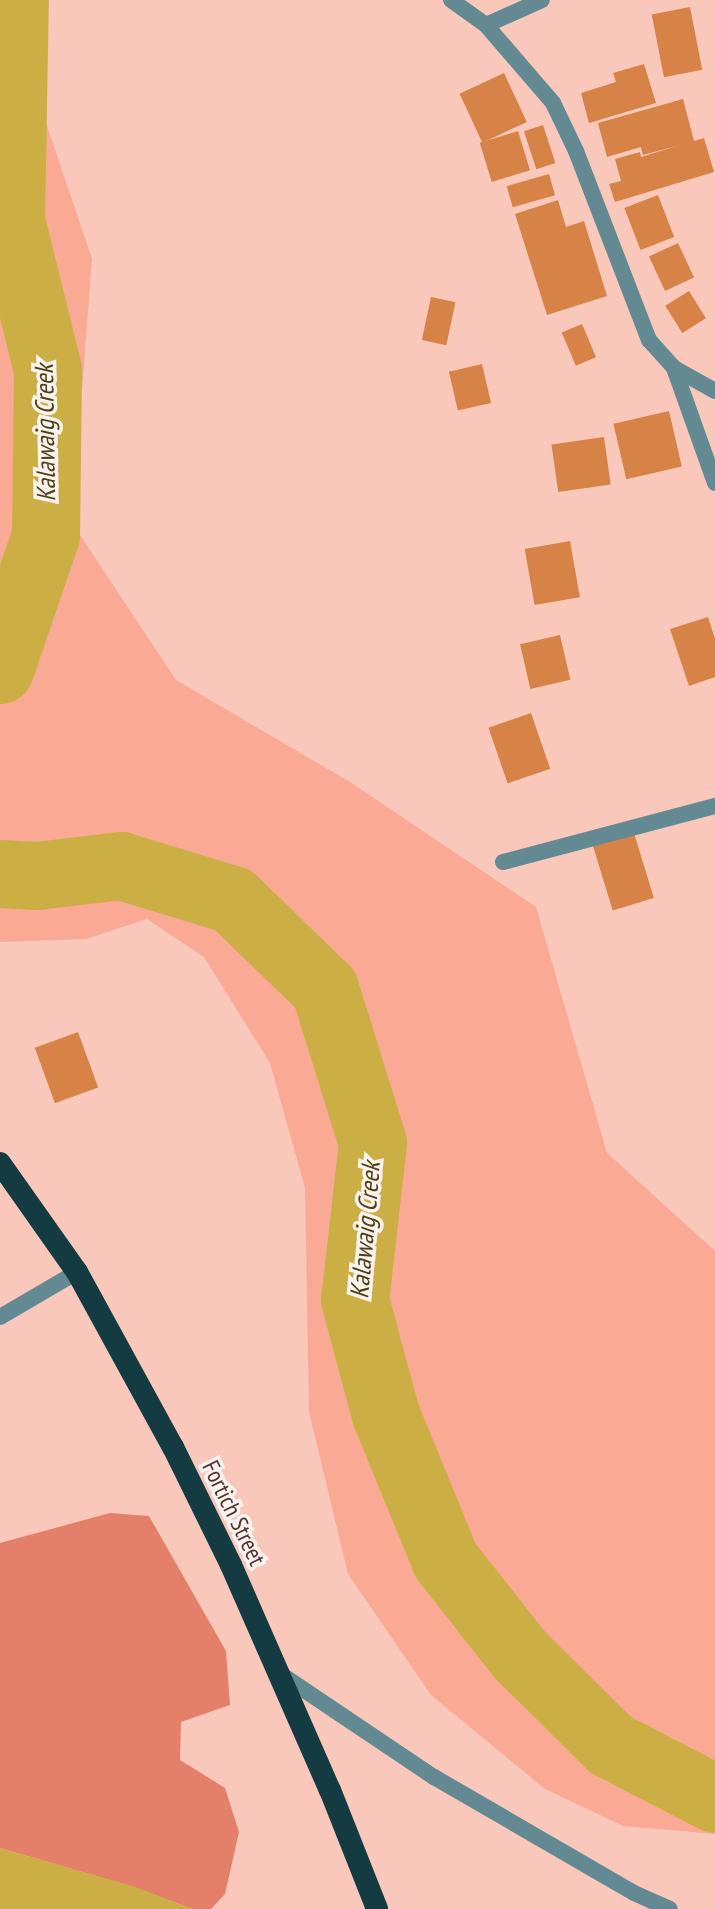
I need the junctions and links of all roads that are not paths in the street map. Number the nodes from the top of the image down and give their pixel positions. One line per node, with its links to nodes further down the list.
1 (451, 0): 3 (street)
2 (542, 0): 3 (street)
3 (486, 25): 4 (street)
4 (674, 368): 5 (street); 6 (street)
5 (715, 391)
6 (715, 483)
7 (715, 806): 8 (street)
8 (503, 862)
9 (0, 1163): 10 (highway, Fortich Street)
10 (77, 1272): 11 (street); 12 (highway, Fortich Street)
11 (0, 1317)
12 (278, 1672): 13 (highway, Fortich Street); 14 (street)
13 (377, 1909)
14 (670, 1909)

